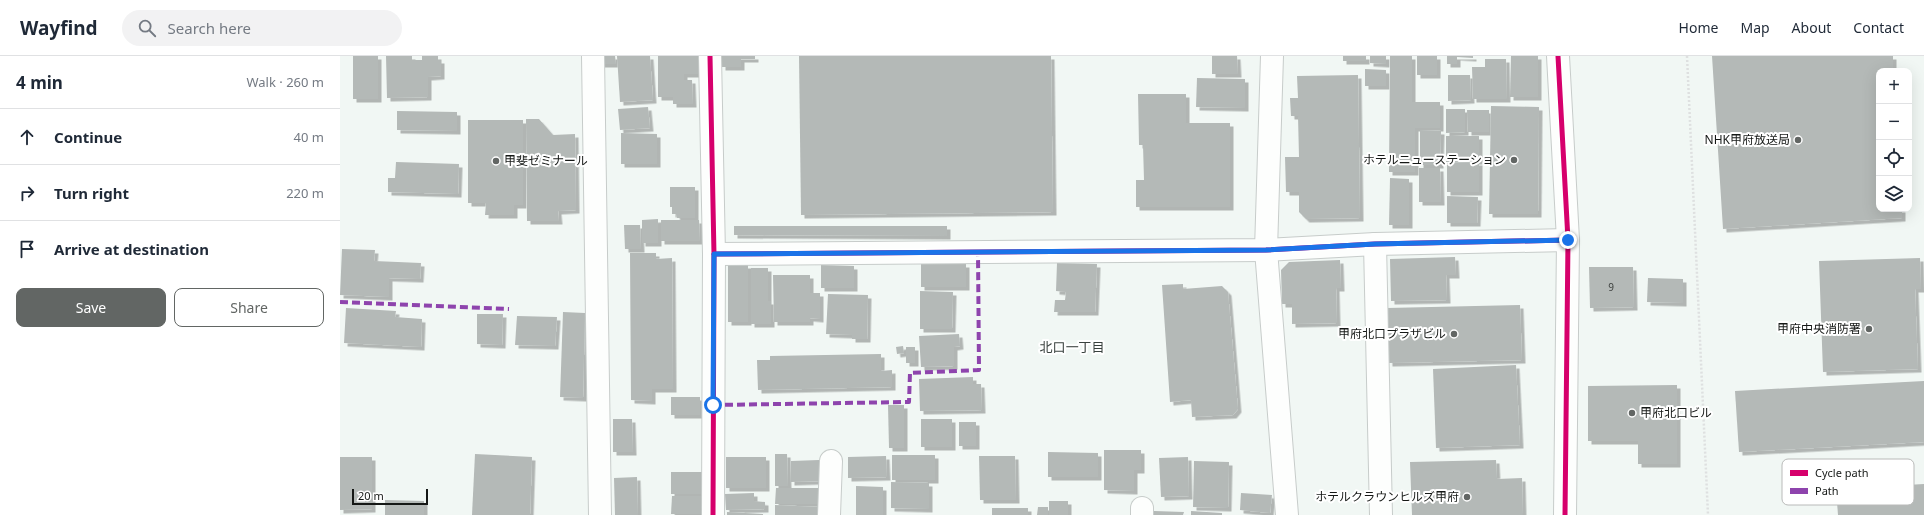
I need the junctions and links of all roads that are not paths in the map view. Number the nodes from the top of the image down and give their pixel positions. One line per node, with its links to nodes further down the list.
1 (594, 56): 10 (street)
2 (710, 56): 8 (street)
3 (1272, 56): 7 (street)
4 (1558, 56): 5 (street)
5 (1568, 240): 6 (street); 15 (street)
6 (1375, 244): 7 (street); 14 (street)
7 (1266, 250): 8 (street); 13 (street)
8 (714, 254): 11 (street)
9 (830, 461): 12 (street)
10 (600, 515)
11 (714, 515)
12 (829, 515)
13 (1287, 515)
14 (1381, 515)
15 (1565, 515)

